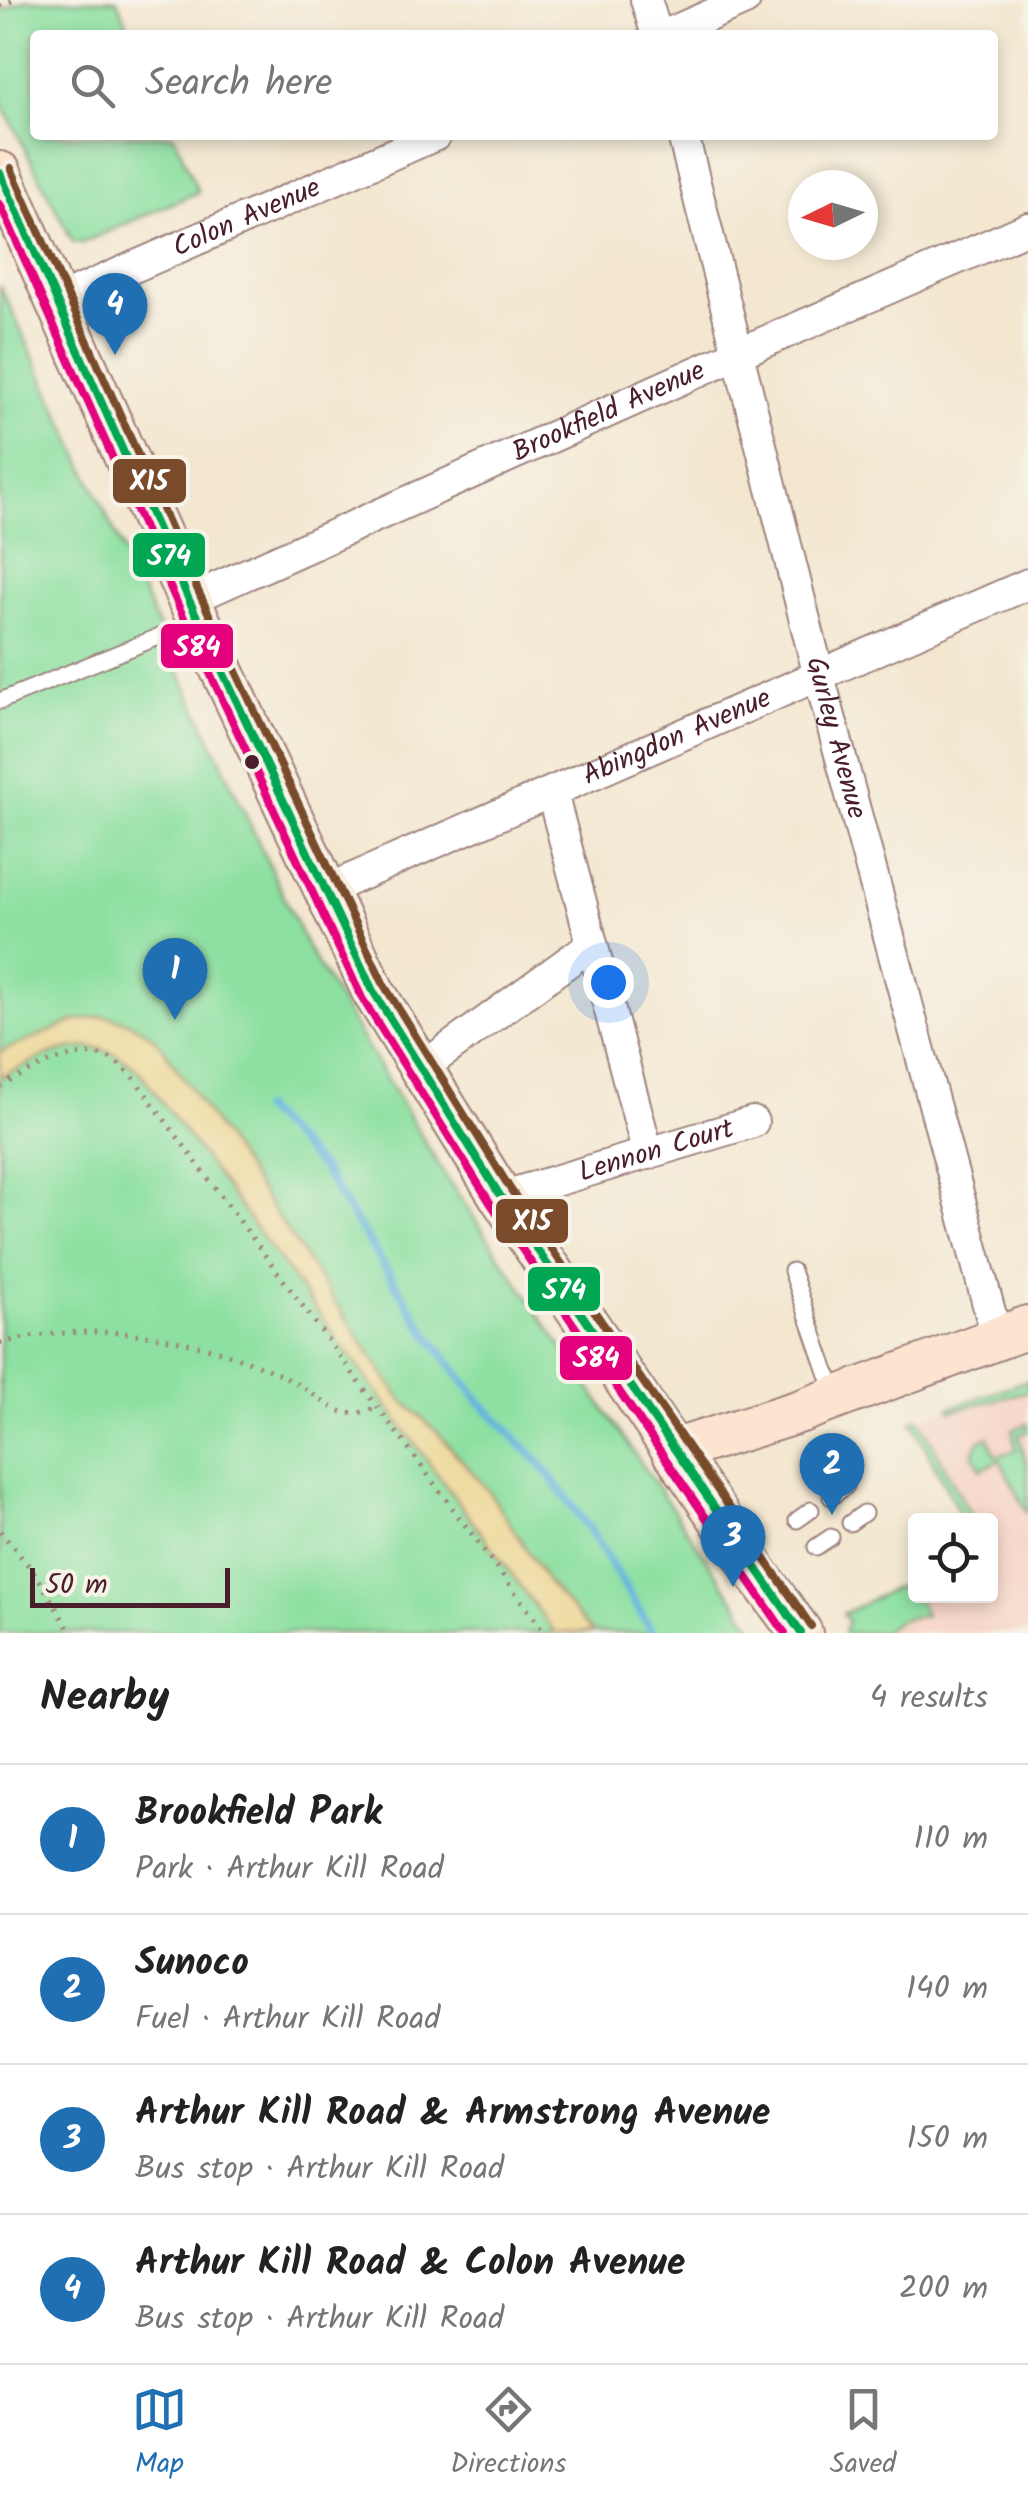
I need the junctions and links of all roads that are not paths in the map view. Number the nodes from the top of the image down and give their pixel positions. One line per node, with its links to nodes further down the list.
1 (646, 0): 3 (street)
2 (746, 0): 4 (street)
3 (655, 30)
4 (677, 30)
5 (425, 140): 9 (street, Colon Avenue)
6 (684, 140): 10 (street, Gurley Avenue)
7 (0, 173): 9 (street)
8 (1028, 228): 10 (street, Brookfield Avenue)
9 (56, 301): 12 (street)
10 (739, 353): 12 (street, Brookfield Avenue); 13 (street, Gurley Avenue)
11 (1028, 584): 13 (street, Abingdon Avenue)
12 (194, 610): 14 (lane); 16 (street)
13 (819, 676): 15 (street, Abingdon Avenue); 23 (street, Gurley Avenue)
14 (0, 701)
15 (552, 792): 16 (street, Abingdon Avenue); 17 (street)
16 (324, 891): 18 (street)
17 (591, 946): 18 (street); 20 (street)
18 (420, 1070): 21 (street)
19 (753, 1122): 20 (street, Lennon Court)
20 (648, 1154): 21 (street, Lennon Court)
21 (501, 1197): 25 (street)
22 (792, 1271): 24 (lane)
23 (1012, 1332): 24 (street)
24 (837, 1398): 25 (street)
25 (673, 1451): 32 (street)
26 (846, 1486): 27 (lane)
27 (830, 1496)
28 (811, 1510): 29 (lane)
29 (796, 1520)
30 (830, 1537): 31 (lane)
31 (816, 1547)
32 (801, 1633)

